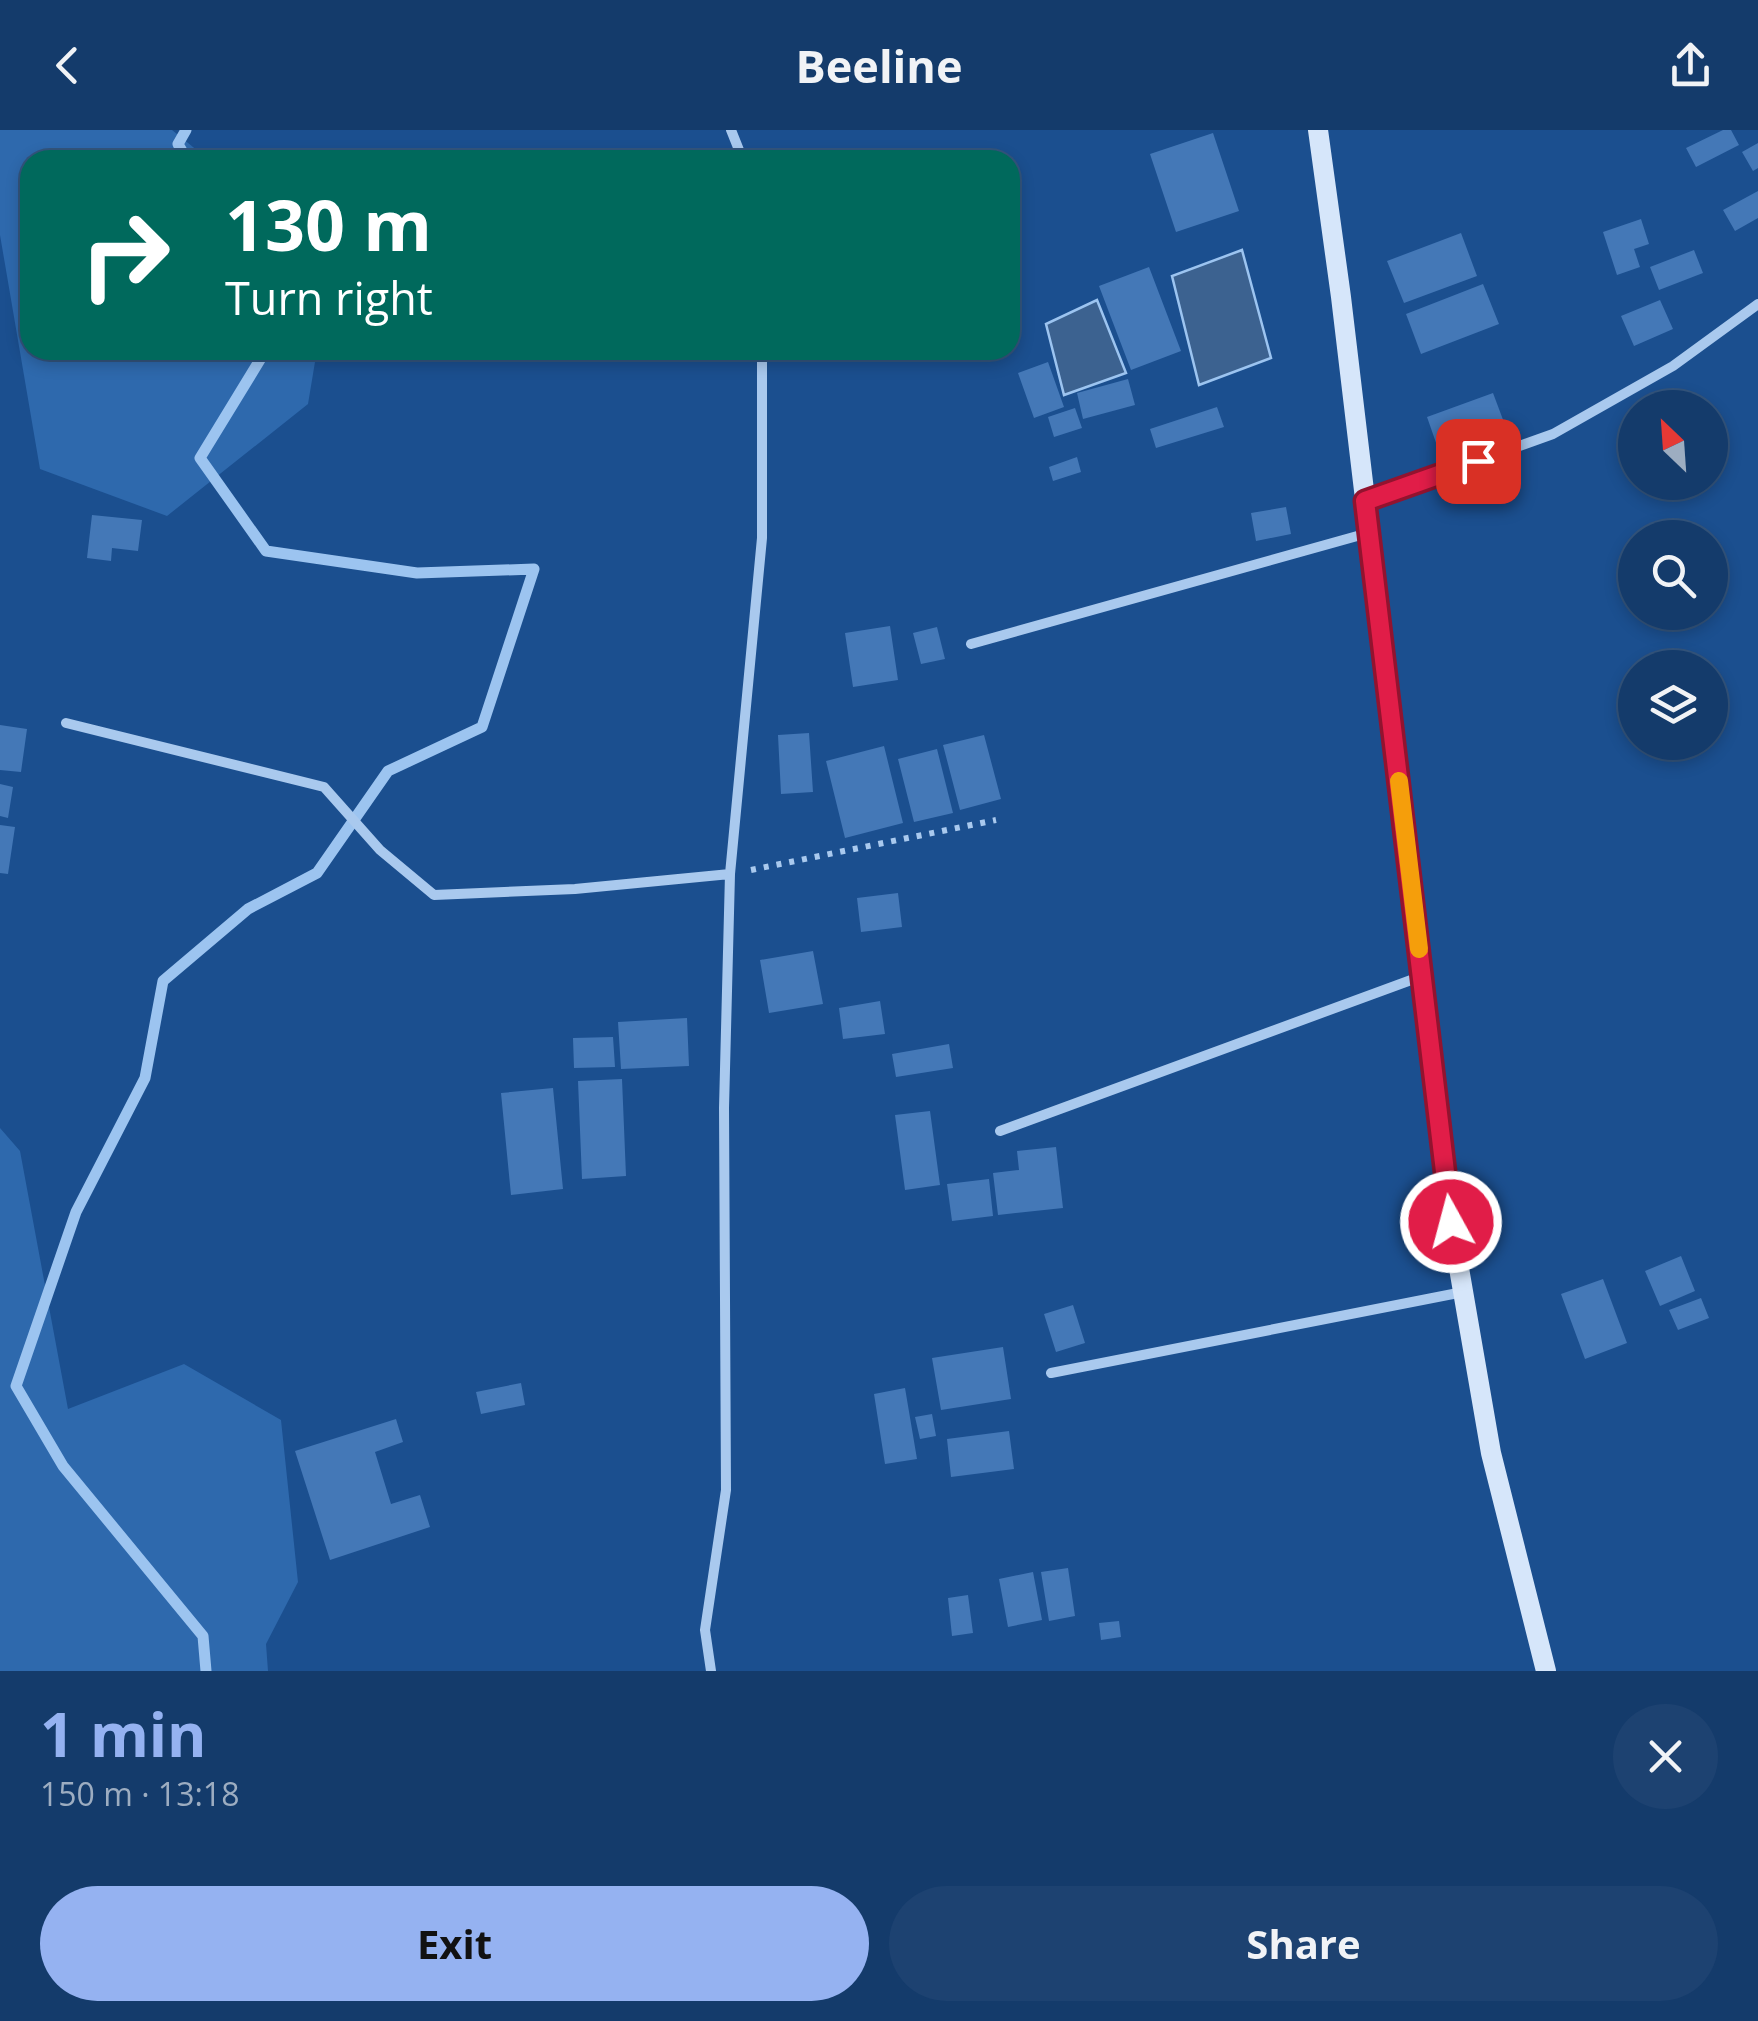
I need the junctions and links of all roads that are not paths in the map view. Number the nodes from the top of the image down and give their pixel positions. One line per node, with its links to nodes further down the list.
1 (1318, 130): 4 (main road)
2 (1758, 304): 4 (street)
3 (762, 360): 8 (street)
4 (1365, 501): 5 (main road)
5 (1370, 533): 6 (street); 9 (main road)
6 (971, 644)
7 (66, 723): 8 (street)
8 (730, 874): 13 (street)
9 (1423, 976): 10 (street); 11 (main road)
10 (1000, 1131)
11 (1463, 1292): 12 (street); 14 (main road)
12 (1051, 1373)
13 (711, 1671)
14 (1546, 1671)

